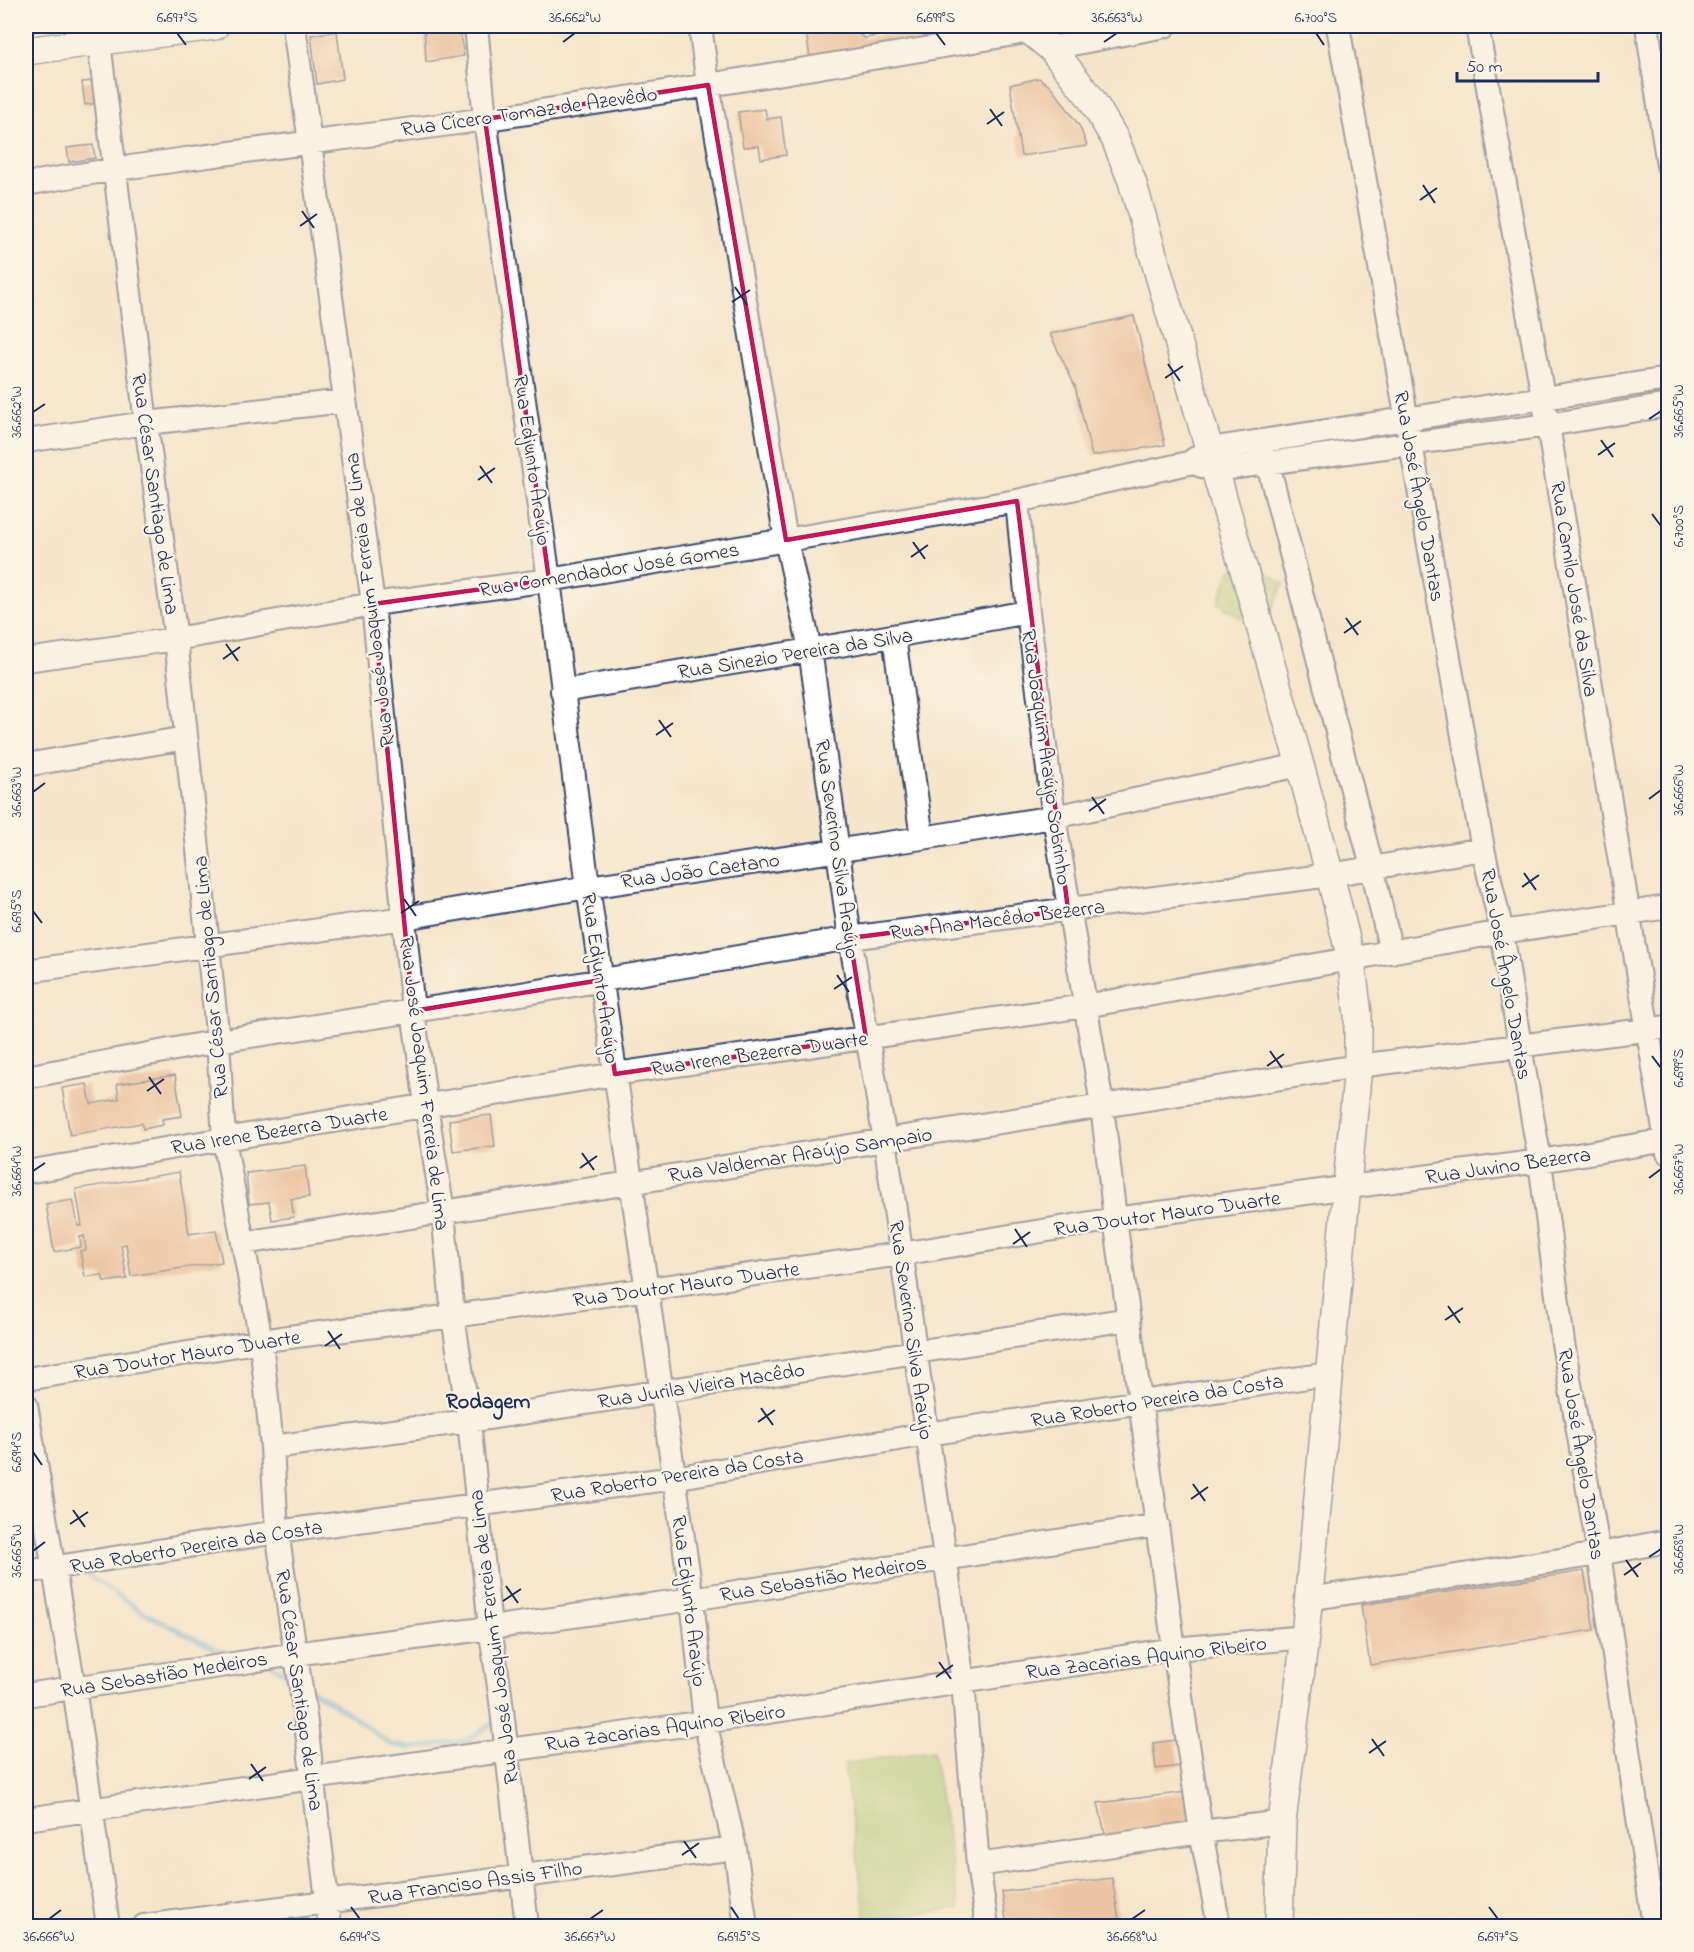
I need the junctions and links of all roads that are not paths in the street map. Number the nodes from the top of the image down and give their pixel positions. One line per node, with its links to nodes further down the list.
1 (215, 26): 9 (main road)
2 (294, 26): 14 (street, Rua José Joaquim Ferreia de Lima)
3 (476, 26): 13 (street, Rua Edjunto Araújo)
4 (700, 26): 12 (street, Rua Severino Silva Araújo)
5 (1165, 26): 10 (street, Rua Cícero Tomaz de Azevêdo)
6 (1338, 26): 22 (street, Rua José Ângelo Dantas)
7 (1477, 26): 19 (street, Rua Camilo José da Silva)
8 (1647, 26): 15 (street)
9 (97, 34): 11 (main road); 16 (street, Rua César Santiago de Lima)
10 (1036, 35): 12 (street, Rua Cícero Tomaz de Azevêdo); 28 (main road)
11 (26, 57)
12 (708, 85): 13 (street, Rua Cícero Tomaz de Azevêdo); 31 (street, Rua Severino Silva Araújo)
13 (485, 119): 14 (street, Rua Cícero Tomaz de Azevêdo); 32 (street, Rua Edjunto Araújo)
14 (310, 142): 16 (street, Rua Cícero Tomaz de Azevêdo); 20 (street, Rua José Joaquim Ferreia de Lima)
15 (1668, 165)
16 (114, 169): 17 (street, Rua Cícero Tomaz de Azevêdo); 23 (street, Rua César Santiago de Lima)
17 (26, 184)
18 (1668, 379): 19 (street)
19 (1543, 398): 22 (street); 24 (street, Rua Camilo José da Silva)
20 (345, 400): 23 (street); 33 (street, Rua José Joaquim Ferreia de Lima)
21 (1668, 405): 24 (street)
22 (1407, 420): 26 (street); 27 (street, Rua José Ângelo Dantas)
23 (146, 423): 25 (street); 36 (street, Rua César Santiago de Lima)
24 (1548, 425): 27 (street); 52 (street, Rua Camilo José da Silva)
25 (26, 441)
26 (1262, 441): 28 (street); 29 (street)
27 (1411, 444): 29 (street); 45 (street, Rua José Ângelo Dantas)
28 (1205, 461): 29 (street); 30 (street, Rua Comendador José Gomes); 42 (main road)
29 (1267, 463): 47 (street)
30 (1017, 501): 31 (street, Rua Comendador José Gomes); 34 (street, Rua Joaquim Araújo Sobrinho)
31 (786, 540): 32 (street, Rua Comendador José Gomes); 37 (street, Rua Severino Silva Araújo)
32 (549, 580): 33 (street, Rua Comendador José Gomes); 39 (street, Rua Edjunto Araújo)
33 (373, 604): 36 (street, Rua Comendador José Gomes); 53 (street, Rua José Joaquim Ferreia de Lima)
34 (1028, 612): 35 (street, Rua Sinezio Pereira da Silva); 43 (street, Rua Joaquim Araújo Sobrinho)
35 (894, 637): 37 (street, Rua Sinezio Pereira da Silva); 44 (street)
36 (176, 639): 38 (street, Rua Comendador José Gomes); 40 (street, Rua César Santiago de Lima)
37 (810, 649): 39 (street, Rua Sinezio Pereira da Silva); 46 (street, Rua Severino Silva Araújo)
38 (26, 660)
39 (562, 691): 49 (street, Rua Edjunto Araújo)
40 (186, 738): 41 (street); 56 (street, Rua César Santiago de Lima)
41 (26, 765)
42 (1300, 765): 43 (street, Rua João Caetano); 48 (main road)
43 (1054, 817): 44 (street, Rua João Caetano); 51 (street, Rua Joaquim Araújo Sobrinho)
44 (922, 838): 46 (street, Rua João Caetano)
45 (1484, 849): 47 (street, Rua Ana Macêdo Bezerra); 54 (street, Rua José Ângelo Dantas)
46 (839, 850): 49 (street, Rua João Caetano); 55 (street, Rua Severino Silva Araújo)
47 (1372, 867): 48 (street, Rua Ana Macêdo Bezerra); 57 (street)
48 (1330, 875): 51 (street, Rua Ana Macêdo Bezerra); 58 (main road)
49 (588, 887): 53 (street, Rua João Caetano); 60 (street, Rua Edjunto Araújo)
50 (1668, 907): 52 (street, Rua Irene Bezerra Duarte)
51 (1068, 910): 55 (street, Rua Ana Macêdo Bezerra); 61 (street, Rua Joaquim Araújo Sobrinho)
52 (1628, 913): 54 (street, Rua Irene Bezerra Duarte); 63 (street, Rua Camilo José da Silva)
53 (404, 918): 56 (street, Rua João Caetano); 62 (street, Rua José Joaquim Ferreia de Lima)
54 (1502, 932): 57 (street, Rua Irene Bezerra Duarte); 66 (street, Rua José Ângelo Dantas)
55 (850, 938): 60 (street, Rua Ana Macêdo Bezerra); 64 (street, Rua Severino Silva Araújo)
56 (208, 945): 59 (street, Rua João Caetano); 65 (street, Rua César Santiago de Lima)
57 (1390, 952): 58 (street, Rua Irene Bezerra Duarte)
58 (1351, 959): 61 (street, Rua Irene Bezerra Duarte); 67 (main road)
59 (26, 970)
60 (601, 980): 62 (street, Rua Ana Macêdo Bezerra); 68 (street, Rua Edjunto Araújo)
61 (1085, 1006): 64 (street, Rua Irene Bezerra Duarte); 71 (street, Rua Joaquim Araújo Sobrinho)
62 (413, 1011): 65 (street, Rua Ana Macêdo Bezerra); 70 (street, Rua José Joaquim Ferreia de Lima)
63 (1658, 1029): 66 (street, Rua Valdemar Araújo Sampaio); 74 (street, Rua Camilo José da Silva)
64 (866, 1038): 68 (street, Rua Irene Bezerra Duarte); 73 (street, Rua Severino Silva Araújo)
65 (218, 1041): 69 (street, Rua Ana Macêdo Bezerra); 72 (street, Rua César Santiago de Lima)
66 (1520, 1046): 67 (street, Rua Valdemar Araújo Sampaio); 75 (street, Rua José Ângelo Dantas)
67 (1358, 1066): 71 (street, Rua Valdemar Araújo Sampaio); 78 (main road)
68 (615, 1074): 70 (street, Rua Irene Bezerra Duarte); 77 (street, Rua Edjunto Araújo)
69 (26, 1077)
70 (426, 1105): 72 (street, Rua Irene Bezerra Duarte); 79 (street, Rua José Joaquim Ferreia de Lima)
71 (1102, 1105): 73 (street, Rua Valdemar Araújo Sampaio); 80 (street, Rua Joaquim Araújo Sobrinho)
72 (224, 1139): 76 (street, Rua Irene Bezerra Duarte); 81 (street, Rua César Santiago de Lima)
73 (885, 1140): 77 (street, Rua Valdemar Araújo Sampaio); 82 (street, Rua Severino Silva Araújo)
74 (1668, 1145): 75 (street, Rua Juvino Bezerra)
75 (1540, 1161): 78 (street, Rua Juvino Bezerra); 101 (street, Rua José Ângelo Dantas)
76 (26, 1172)
77 (630, 1183): 79 (street, Rua Valdemar Araújo Sampaio); 83 (street, Rua Edjunto Araújo)
78 (1347, 1187): 80 (street, Rua Doutor Mauro Duarte); 88 (main road)
79 (443, 1212): 81 (street, Rua Valdemar Araújo Sampaio); 84 (street, Rua José Joaquim Ferreia de Lima)
80 (1115, 1219): 82 (street, Rua Doutor Mauro Duarte); 85 (street, Rua Joaquim Araújo Sobrinho)
81 (243, 1243): 86 (street, Rua César Santiago de Lima)
82 (901, 1254): 83 (street, Rua Doutor Mauro Duarte); 87 (street, Rua Severino Silva Araújo)
83 (647, 1289): 84 (street, Rua Doutor Mauro Duarte); 90 (street, Rua Edjunto Araújo)
84 (453, 1316): 86 (street, Rua Doutor Mauro Duarte); 93 (street, Rua José Joaquim Ferreia de Lima)
85 (1130, 1319): 87 (street, Rua Jurila Vieira Macêdo); 91 (street, Rua Joaquim Araújo Sobrinho)
86 (261, 1341): 89 (street, Rua Doutor Mauro Duarte); 95 (street, Rua César Santiago de Lima)
87 (915, 1351): 90 (street, Rua Jurila Vieira Macêdo); 94 (street, Rua Severino Silva Araújo)
88 (1328, 1374): 91 (street, Rua Roberto Pereira da Costa); 106 (main road)
89 (26, 1379)
90 (662, 1391): 93 (street, Rua Jurila Vieira Macêdo); 96 (street, Rua Edjunto Araújo)
91 (1141, 1402): 94 (street, Rua Roberto Pereira da Costa); 98 (street, Rua Joaquim Araújo Sobrinho)
92 (26, 1405): 103 (street)
93 (469, 1420): 95 (street, Rua Jurila Vieira Macêdo); 97 (street, Rua José Joaquim Ferreia de Lima)
94 (927, 1434): 96 (street, Rua Roberto Pereira da Costa); 102 (street, Rua Severino Silva Araújo)
95 (272, 1447): 99 (street, Rua César Santiago de Lima)
96 (674, 1478): 97 (street, Rua Roberto Pereira da Costa); 105 (street, Rua Edjunto Araújo)
97 (477, 1506): 99 (street, Rua Roberto Pereira da Costa); 107 (street, Rua José Joaquim Ferreia de Lima)
98 (1158, 1525): 102 (street, Rua Sebastião Medeiros); 109 (street, Rua Joaquim Araújo Sobrinho)
99 (277, 1532): 103 (street, Rua Roberto Pereira da Costa); 110 (street, Rua César Santiago de Lima)
100 (1668, 1541): 101 (street)
101 (1599, 1554): 106 (street); 133 (street, Rua José Ângelo Dantas)
102 (945, 1559): 105 (street, Rua Sebastião Medeiros); 111 (street, Rua Severino Silva Araújo)
103 (53, 1568): 104 (street, Rua Roberto Pereira da Costa); 112 (street)
104 (26, 1572)
105 (692, 1599): 107 (street, Rua Sebastião Medeiros); 114 (street, Rua Edjunto Araújo)
106 (1308, 1599): 108 (main road)
107 (490, 1628): 110 (street, Rua Sebastião Medeiros); 115 (street, Rua José Joaquim Ferreia de Lima)
108 (1305, 1637): 109 (street, Rua Zacarias Aquino Ribeiro); 119 (main road)
109 (1174, 1648): 111 (street, Rua Zacarias Aquino Ribeiro); 120 (street, Rua Joaquim Araújo Sobrinho)
110 (294, 1654): 112 (street, Rua Sebastião Medeiros); 116 (street, Rua César Santiago de Lima)
111 (963, 1682): 114 (street, Rua Zacarias Aquino Ribeiro); 122 (street, Rua Severino Silva Araújo)
112 (74, 1687): 113 (street, Rua Sebastião Medeiros); 117 (street)
113 (26, 1695)
114 (705, 1722): 115 (street, Rua Zacarias Aquino Ribeiro); 121 (street, Rua Edjunto Araújo)
115 (507, 1749): 116 (street, Rua Zacarias Aquino Ribeiro); 123 (street, Rua José Joaquim Ferreia de Lima)
116 (313, 1776): 117 (street, Rua Zacarias Aquino Ribeiro); 124 (street, Rua César Santiago de Lima)
117 (91, 1809): 118 (street, Rua Zacarias Aquino Ribeiro); 125 (street)
118 (26, 1818)
119 (1282, 1822): 120 (street); 132 (main road)
120 (1201, 1832): 122 (street); 131 (street, Rua Joaquim Araújo Sobrinho)
121 (735, 1848): 123 (street, Rua Franciso Assis Filho); 129 (street, Rua Edjunto Araújo)
122 (978, 1865): 130 (street, Rua Severino Silva Araújo)
123 (520, 1876): 124 (street, Rua Franciso Assis Filho); 128 (street, Rua José Joaquim Ferreia de Lima)
124 (327, 1902): 126 (street, Rua Franciso Assis Filho); 127 (street, Rua César Santiago de Lima)
125 (108, 1926)
126 (144, 1926)
127 (330, 1926)
128 (527, 1926)
129 (746, 1926)
130 (987, 1926)
131 (1219, 1926)
132 (1279, 1926)
133 (1654, 1926)

